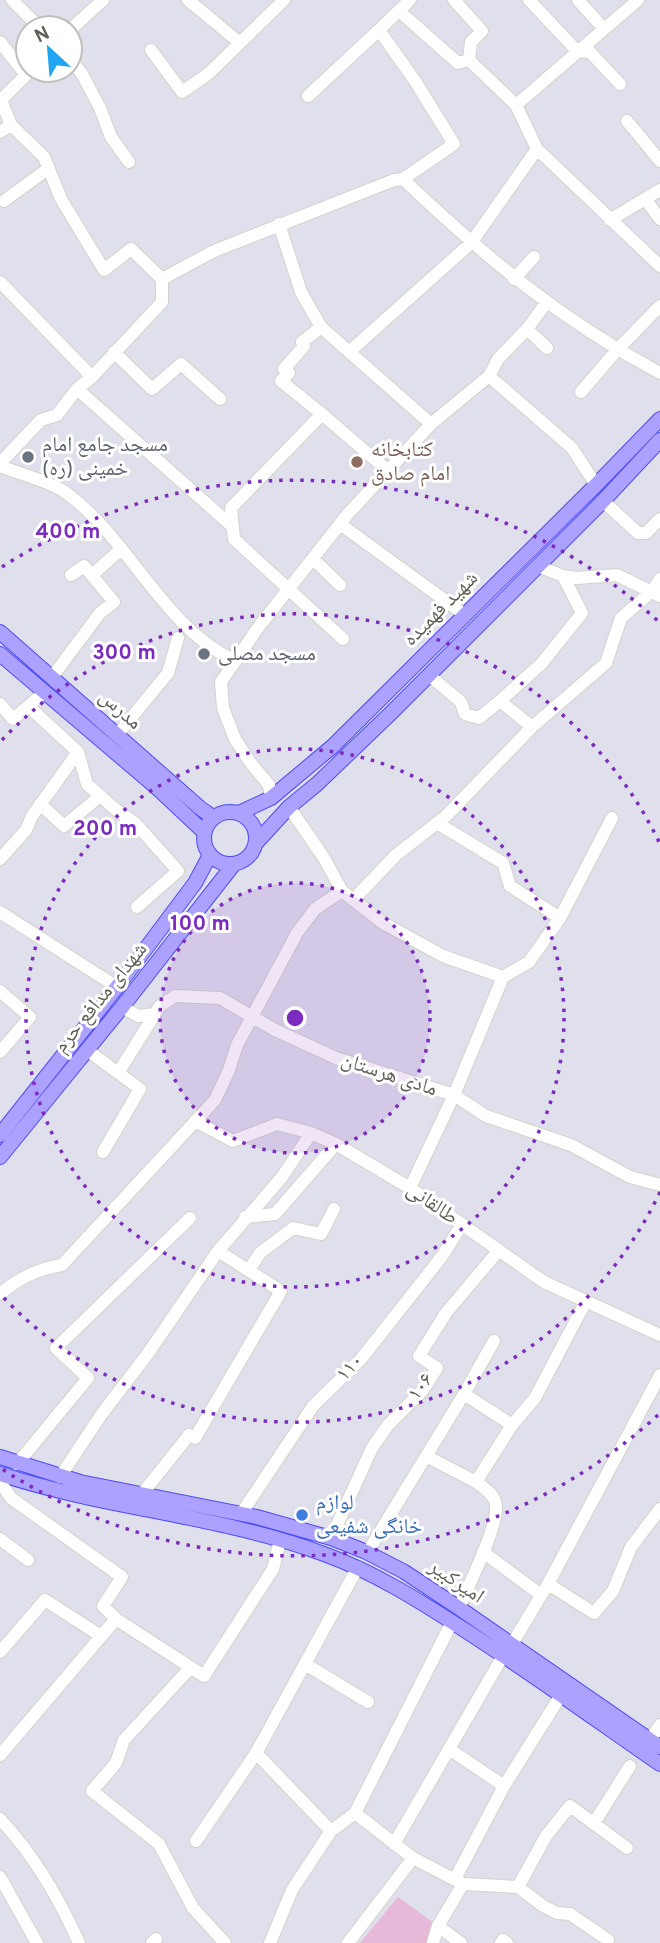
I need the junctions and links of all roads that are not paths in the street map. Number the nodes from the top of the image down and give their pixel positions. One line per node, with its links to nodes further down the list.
1 (12, 0): 11 (street)
2 (103, 0): 12 (street)
3 (188, 0): 16 (street)
4 (284, 0): 16 (street)
5 (410, 0): 10 (street)
6 (454, 0): 20 (street)
7 (529, 0): 18 (street)
8 (578, 0): 13 (street)
9 (638, 0): 13 (street)
10 (399, 11): 14 (street); 20 (street)
11 (26, 14)
12 (84, 17)
13 (604, 29): 18 (street)
14 (379, 30): 24 (street); 33 (street)
15 (0, 42): 19 (street)
16 (240, 43): 17 (street)
17 (151, 50)
18 (577, 51): 23 (street); 26 (street)
19 (14, 56)
20 (469, 60): 26 (street)
21 (84, 78): 31 (street)
22 (17, 84): 25 (street)
23 (620, 84)
24 (308, 96)
25 (1, 100): 28 (street)
26 (516, 105): 29 (street)
27 (627, 121): 30 (street)
28 (5, 129): 32 (street)
29 (537, 149): 38 (street); 40 (street)
30 (660, 161)
31 (129, 162)
32 (49, 168): 36 (street); 43 (street)
33 (403, 179): 39 (street); 40 (street)
34 (660, 190): 35 (street)
35 (645, 199): 37 (street); 38 (street)
36 (1, 201)
37 (660, 219)
38 (610, 220): 42 (street)
39 (279, 224): 43 (street); 48 (street)
40 (471, 243): 44 (street); 53 (street)
41 (534, 257): 44 (street)
42 (660, 266)
43 (162, 279): 52 (street)
44 (514, 279): 46 (street)
45 (0, 282): 56 (street)
46 (546, 303): 49 (street); 51 (street)
47 (660, 306): 51 (street)
48 (321, 327): 53 (street); 60 (street)
49 (527, 329): 50 (street); 55 (street)
50 (547, 348)
51 (617, 350): 54 (street); 58 (street)
52 (114, 352): 56 (street); 59 (street)
53 (349, 352): 62 (street)
54 (660, 373)
55 (489, 376): 62 (street); 66 (street)
56 (92, 377): 57 (street)
57 (77, 389): 64 (street); 70 (street)
58 (582, 392)
59 (220, 399)
60 (322, 414): 65 (street); 70 (street)
61 (660, 419): 66 (main road, شهید فهمیده)
62 (431, 424): 65 (street)
63 (660, 440): 67 (main road, شهید فهمیده)
64 (0, 464): 71 (street)
65 (388, 471): 69 (street)
66 (596, 485): 81 (main road, شهید فهمیده)
67 (603, 501): 68 (street); 73 (main road, شهید فهمیده)
68 (660, 519)
69 (340, 524): 72 (street); 81 (street)
70 (233, 527): 79 (street)
71 (121, 549): 75 (street); 86 (street)
72 (313, 559): 78 (street); 79 (street)
73 (538, 566): 76 (street); 87 (main road, شهید فهمیده)
74 (71, 575): 75 (street)
75 (92, 575): 88 (street)
76 (563, 576): 80 (street); 91 (street)
77 (660, 579): 80 (street)
78 (340, 585)
79 (288, 590): 84 (street); 86 (street)
80 (656, 594): 96 (street)
81 (465, 615): 90 (main road, شهید فهمیده)
82 (0, 632): 88 (main road, مدرس)
83 (178, 638): 98 (street)
84 (343, 639)
85 (0, 654): 89 (main road, مدرس)
86 (235, 661): 101 (street)
87 (429, 675): 91 (street); 94 (main road, شهید فهمیده)
88 (52, 677): 98 (main road, مدرس)
89 (45, 692): 93 (street); 108 (main road, مدرس)
90 (379, 701): 94 (main road); 95 (main road, شهید فهمیده)
91 (500, 701): 96 (street)
92 (0, 704): 93 (street)
93 (29, 707): 99 (street)
94 (391, 713): 97 (main road, شهید فهمیده)
95 (363, 717): 97 (main road); 101 (main road, شهید فهمیده)
96 (532, 727): 107 (street)
97 (374, 729): 103 (main road, شهید فهمیده)
98 (117, 735): 105 (main road, مدرس)
99 (78, 752): 100 (street); 102 (street)
100 (100, 796): 102 (street); 115 (street)
101 (271, 798): 104 (main road, شهید فهمیده)
102 (40, 804): 111 (street)
103 (289, 807): 109 (main road, شهید فهمیده); 113 (street)
104 (239, 813): 105 (main road); 109 (main road)
105 (214, 817): 108 (main road)
106 (612, 818): 117 (street)
107 (437, 823): 114 (street); 117 (street)
108 (204, 832): 110 (main road)
109 (256, 843): 112 (main road)
110 (210, 855): 112 (main road); 119 (main road, شهدای مدافع حرم)
111 (0, 859)
112 (234, 864): 121 (main road, شهدای مدافع حرم)
113 (342, 891): 114 (street); 123 (street)
114 (353, 900): 118 (street)
115 (137, 907)
116 (0, 912): 119 (street)
117 (560, 918): 118 (street)
118 (503, 977): 127 (street)
119 (117, 987): 130 (main road, شهدای مدافع حرم)
120 (0, 991): 125 (street)
121 (122, 1007): 122 (street); 124 (main road, شهدای مدافع حرم)
122 (155, 1014): 123 (street, مادی هرستان); 126 (street)
123 (253, 1017): 127 (street, مادی هرستان); 128 (street)
124 (87, 1050): 126 (street); 133 (main road, شهدای مدافع حرم)
125 (0, 1052)
126 (118, 1073): 132 (street)
127 (454, 1095): 134 (street, مادی هرستان); 135 (street)
128 (195, 1121): 129 (street, طالقانی); 143 (street)
129 (312, 1133): 131 (street, طالقانی); 137 (street)
130 (0, 1135)
131 (336, 1144): 135 (street, طالقانی); 137 (street)
132 (103, 1153)
133 (0, 1157)
134 (660, 1185)
135 (410, 1188): 139 (street, طالقانی)
136 (334, 1209): 142 (street)
137 (245, 1217): 140 (street)
138 (190, 1218): 152 (street)
139 (462, 1224): 141 (street, طالقانی); 159 (street, ۱۱۰)
140 (218, 1251): 142 (street); 154 (street)
141 (499, 1251): 144 (street, طالقانی); 160 (street, ۱۰۶)
142 (249, 1270): 157 (street)
143 (0, 1294)
144 (586, 1301): 145 (street, طالقانی); 149 (street)
145 (660, 1335)
146 (494, 1341): 148 (street)
147 (660, 1375): 167 (street)
148 (464, 1394): 149 (street); 151 (street)
149 (512, 1425): 156 (street)
150 (0, 1457): 152 (main road, امیرکبیر)
151 (426, 1457): 156 (street); 164 (street)
152 (17, 1464): 154 (main road, امیرکبیر)
153 (0, 1474): 157 (main road, امیرکبیر)
154 (60, 1477): 157 (main road, امیرکبیر)
155 (0, 1482): 169 (street)
156 (476, 1482): 163 (street)
157 (151, 1501): 159 (main road, امیرکبیر); 162 (main road, امیرکبیر)
158 (660, 1509): 167 (street)
159 (241, 1514): 160 (main road, امیرکبیر)
160 (331, 1538): 164 (main road, امیرکبیر)
161 (0, 1539): 165 (street)
162 (280, 1540): 166 (main road, امیرکبیر); 175 (street)
163 (483, 1552): 167 (street); 168 (street)
164 (368, 1553): 168 (main road, امیرکبیر)
165 (28, 1560)
166 (358, 1567): 170 (main road, امیرکبیر); 174 (street)
167 (544, 1590): 172 (street)
168 (459, 1608): 172 (main road, امیرکبیر)
169 (116, 1619): 171 (street); 175 (street)
170 (452, 1622): 172 (main road, امیرکبیر); 186 (street)
171 (101, 1636): 173 (street); 182 (street)
172 (507, 1650): 176 (main road, امیرکبیر); 179 (main road, امیرکبیر); 180 (street)
173 (0, 1652)
174 (305, 1664): 177 (street); 181 (street)
175 (191, 1667): 201 (street)
176 (561, 1695): 183 (main road, امیرکبیر); 185 (street)
177 (369, 1702)
178 (660, 1725): 179 (street)
179 (655, 1743)
180 (449, 1749): 185 (street); 191 (street)
181 (256, 1753): 189 (street); 190 (street)
182 (0, 1755)
183 (660, 1764)
184 (630, 1766): 188 (street)
185 (505, 1786): 195 (street)
186 (355, 1813): 189 (street); 191 (street)
187 (0, 1819): 200 (street)
188 (594, 1824): 192 (street); 196 (street)
189 (331, 1830): 202 (street)
190 (196, 1841)
191 (394, 1844): 193 (street)
192 (627, 1848)
193 (414, 1858): 195 (street); 203 (street)
194 (0, 1877): 199 (street)
195 (459, 1882): 196 (street); 197 (street)
196 (518, 1887): 198 (street)
197 (438, 1926): 204 (street); 205 (street)
198 (608, 1940)
199 (37, 1943)
200 (79, 1943)
201 (225, 1943)
202 (270, 1943)
203 (348, 1943)
204 (433, 1943)
205 (461, 1943)
206 (501, 1943): 207 (street)
207 (507, 1943)

